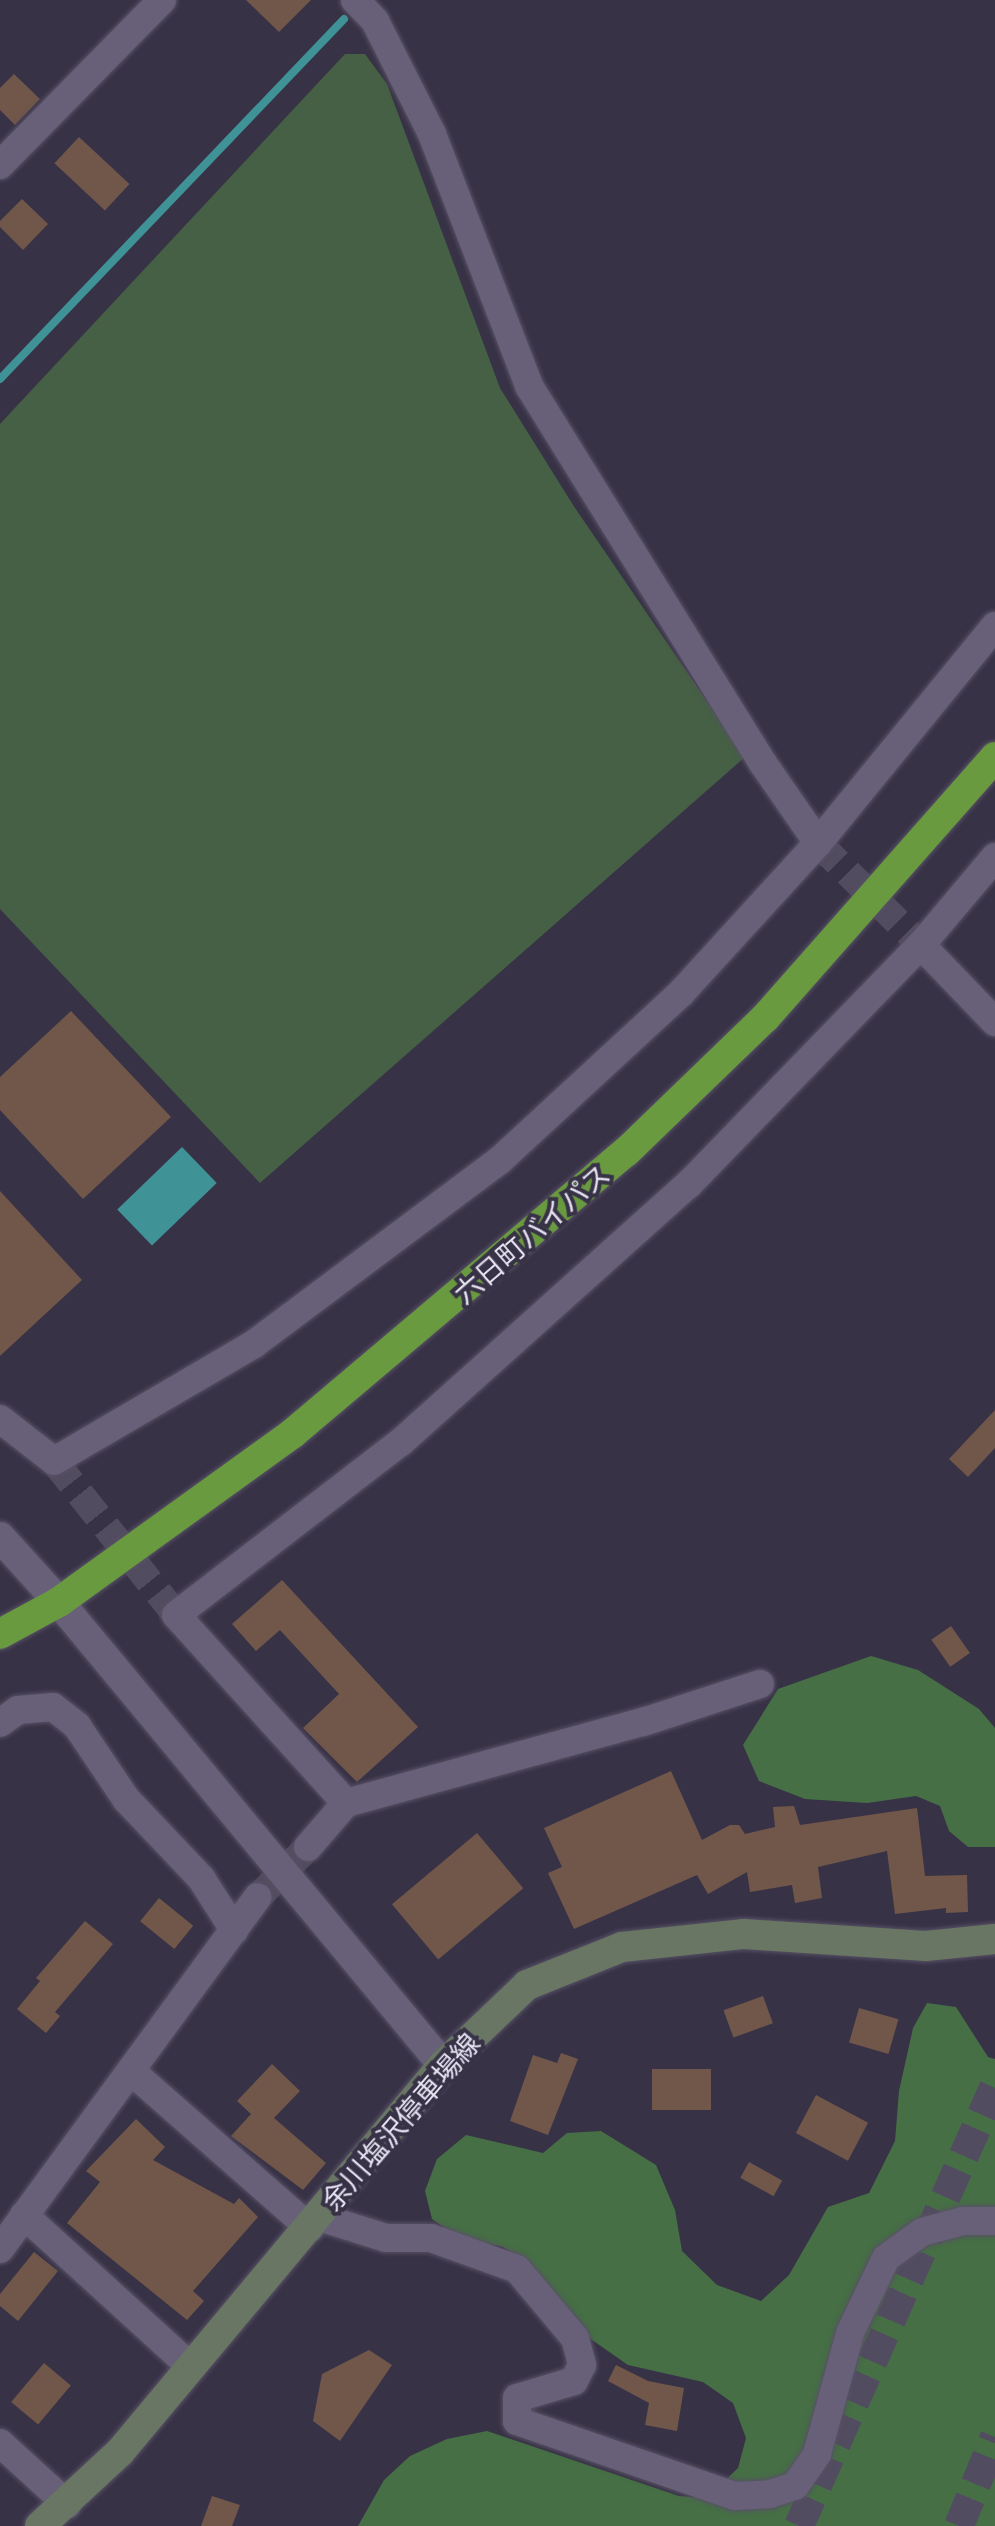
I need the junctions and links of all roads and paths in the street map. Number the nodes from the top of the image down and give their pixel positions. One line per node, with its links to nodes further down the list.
1 (162, 0): 3 (street)
2 (355, 0): 6 (street)
3 (0, 165)
4 (995, 626): 6 (street)
5 (995, 757): 12 (highway, 六日町バイパス)
6 (818, 842): 10 (street)
7 (995, 857): 8 (street)
8 (920, 945): 9 (street); 16 (street)
9 (995, 1022)
10 (0, 1419)
11 (0, 1538): 12 (street)
12 (59, 1602): 13 (highway, 六日町バイパス); 21 (street)
13 (0, 1634)
14 (760, 1684): 16 (street)
15 (0, 1723): 19 (street)
16 (346, 1802): 17 (street)
17 (308, 1847)
18 (258, 1898): 19 (street)
19 (234, 1930): 22 (street)
20 (993, 1933): 21 (main road, 余川塩沢停車場線)
21 (443, 2065): 25 (main road, 余川塩沢停車場線)
22 (130, 2071): 23 (street); 25 (street)
23 (24, 2216): 26 (street); 27 (street)
24 (995, 2221): 25 (street)
25 (314, 2222): 27 (main road, 余川塩沢停車場線)
26 (0, 2249)
27 (191, 2368): 29 (main road, 余川塩沢停車場線)
28 (0, 2443): 29 (street)
29 (67, 2504): 30 (main road, 余川塩沢停車場線)
30 (40, 2526)

